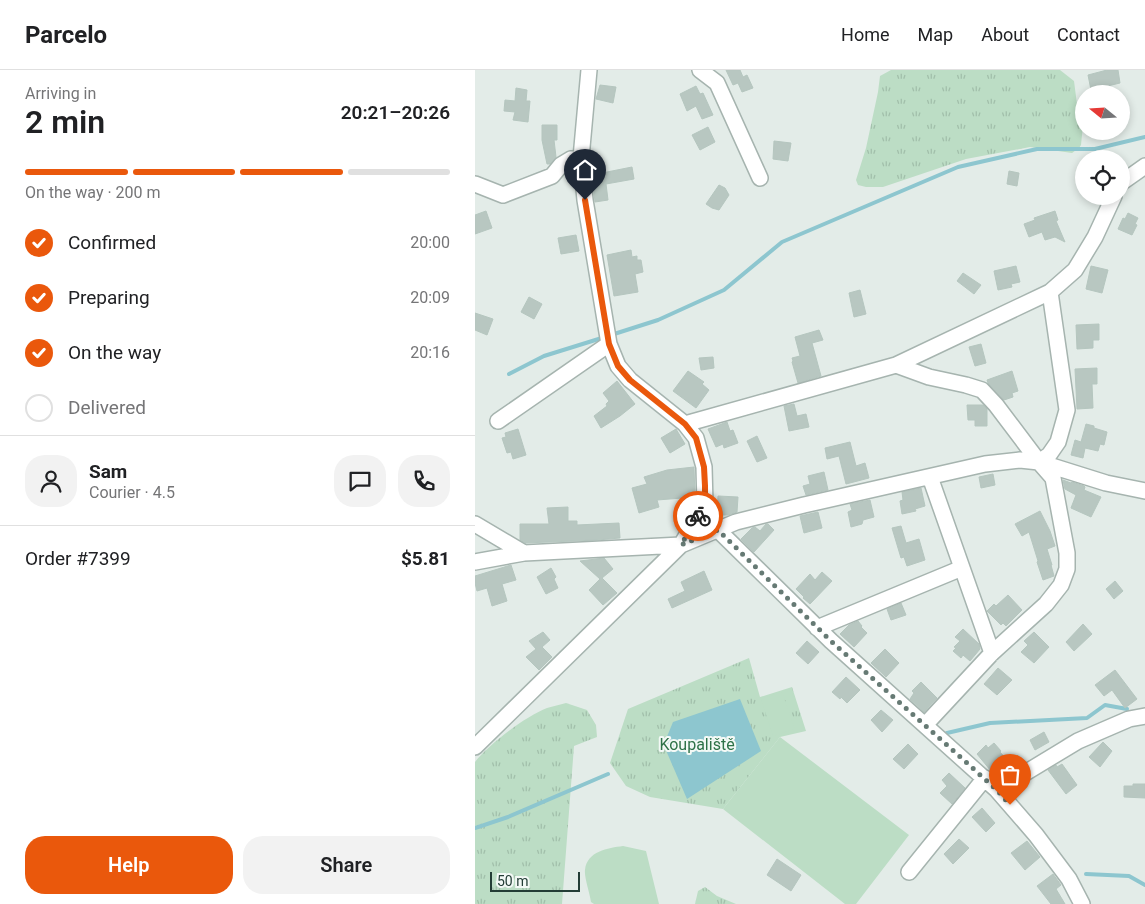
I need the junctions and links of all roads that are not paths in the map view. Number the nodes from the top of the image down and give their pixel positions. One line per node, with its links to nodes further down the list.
1 (589, 70): 3 (street)
2 (700, 70): 6 (street)
3 (581, 158): 7 (street); 10 (street)
4 (1145, 166): 5 (street)
5 (1130, 177)
6 (760, 178)
7 (475, 184)
8 (1110, 205): 9 (street)
9 (1050, 292): 11 (street); 14 (street)
10 (609, 344): 12 (street); 13 (street)
11 (895, 365): 13 (street); 14 (street)
12 (498, 421)
13 (685, 424): 19 (street)
14 (1039, 462): 15 (street); 16 (street); 24 (street)
15 (930, 477): 18 (street); 22 (street)
16 (1145, 491)
17 (475, 524): 20 (street)
18 (718, 530): 19 (street); 23 (street)
19 (681, 545): 20 (street); 27 (street)
20 (524, 553): 21 (street)
21 (475, 562)
22 (962, 568): 23 (street); 24 (street)
23 (817, 628): 26 (street)
24 (993, 653): 26 (street)
25 (1145, 716): 29 (street)
26 (925, 725): 28 (street)
27 (475, 747)
28 (985, 778): 29 (street); 30 (street)
29 (997, 790): 31 (street)
30 (909, 872)
31 (1082, 904)

